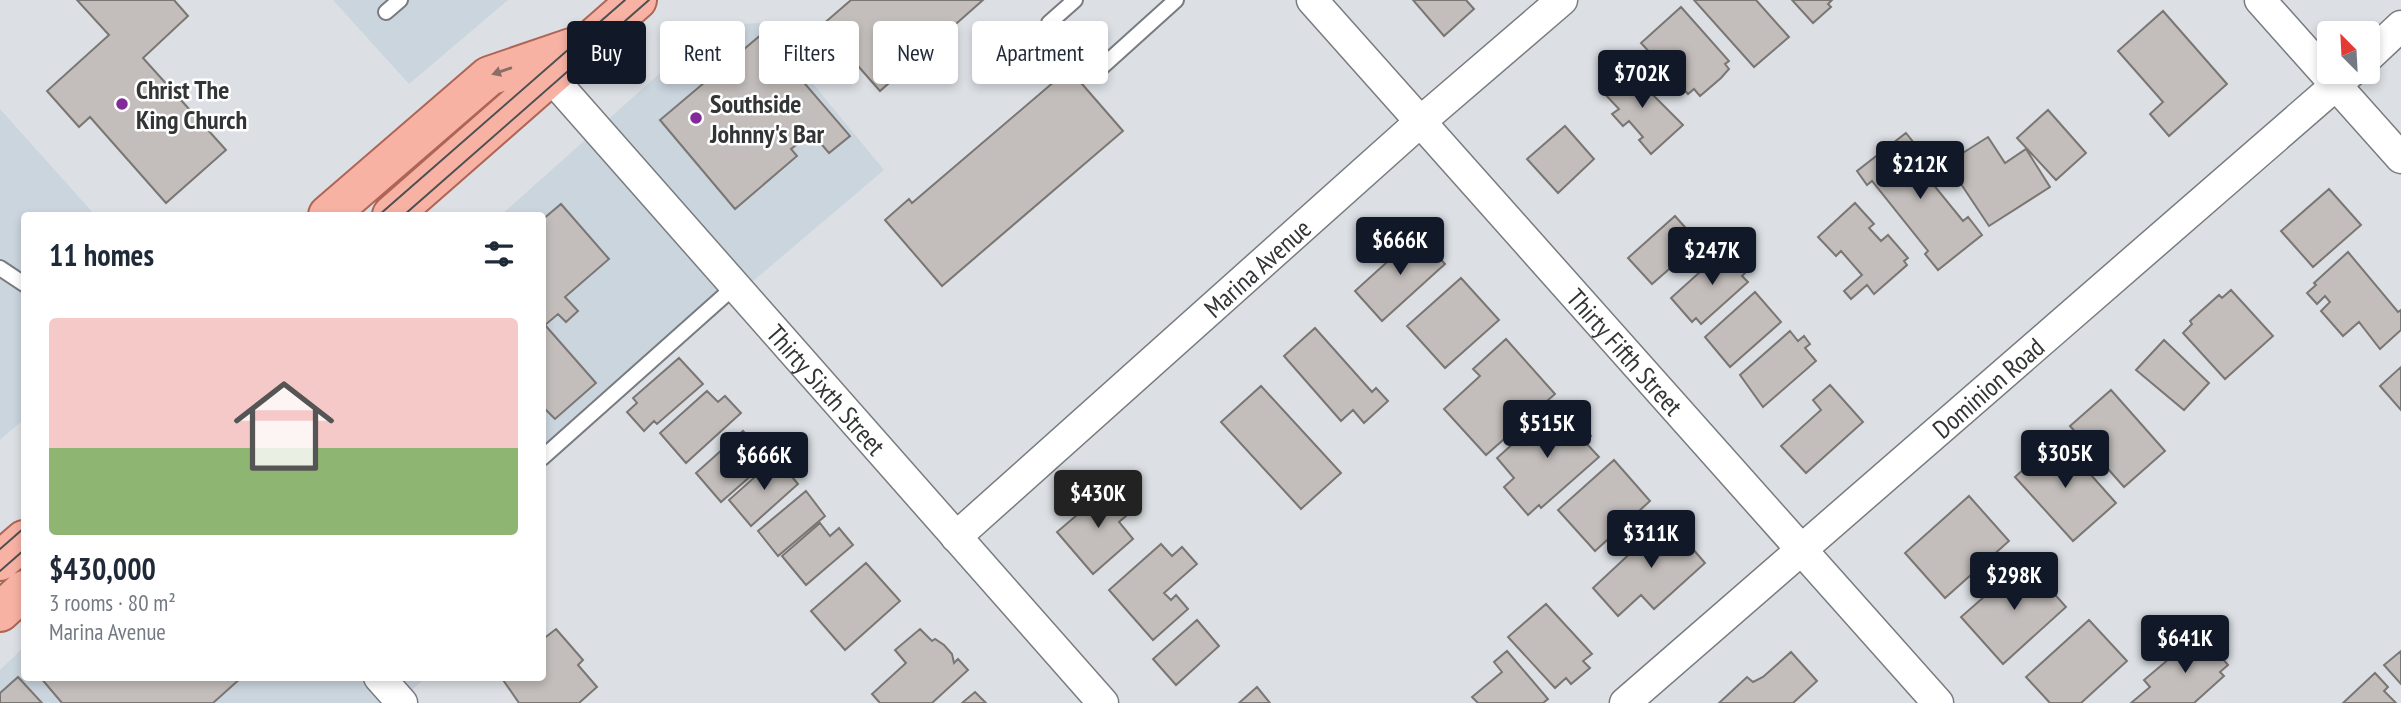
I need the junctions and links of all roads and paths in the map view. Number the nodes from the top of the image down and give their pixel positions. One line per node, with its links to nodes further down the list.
1 (400, 0): 8 (lane)
2 (1075, 0): 3 (lane)
3 (1176, 0)
4 (1312, 0): 18 (street, Thirty Fifth Street)
5 (1562, 0): 18 (street, Marina Avenue)
6 (2260, 0): 13 (street)
7 (628, 3): 9 (main road)
8 (386, 12)
9 (610, 21)
10 (2401, 26): 11 (street)
11 (2380, 46)
12 (567, 49): 20 (main road, one-way to 20)
13 (2317, 54)
14 (567, 61): 15 (main road)
15 (550, 76): 21 (main road); 24 (street, Thirty Sixth Street)
16 (2337, 84): 28 (street, Dominion Road)
17 (2347, 84): 19 (street)
18 (1420, 122): 26 (street, Marina Avenue); 28 (street, Thirty Fifth Street)
19 (2401, 158)
20 (331, 212)
21 (396, 212)
22 (0, 268): 23 (lane)
23 (21, 282)
24 (734, 288): 25 (lane); 26 (street, Thirty Sixth Street)
25 (546, 454)
26 (957, 537): 34 (street, Thirty Sixth Street)
27 (21, 543): 29 (main road)
28 (1801, 549): 35 (street, Dominion Road); 36 (street, Thirty Fifth Street)
29 (0, 561)
30 (21, 593): 31 (main road)
31 (0, 612)
32 (383, 681): 33 (street)
33 (402, 703)
34 (1103, 703)
35 (1625, 703)
36 (1938, 703)

